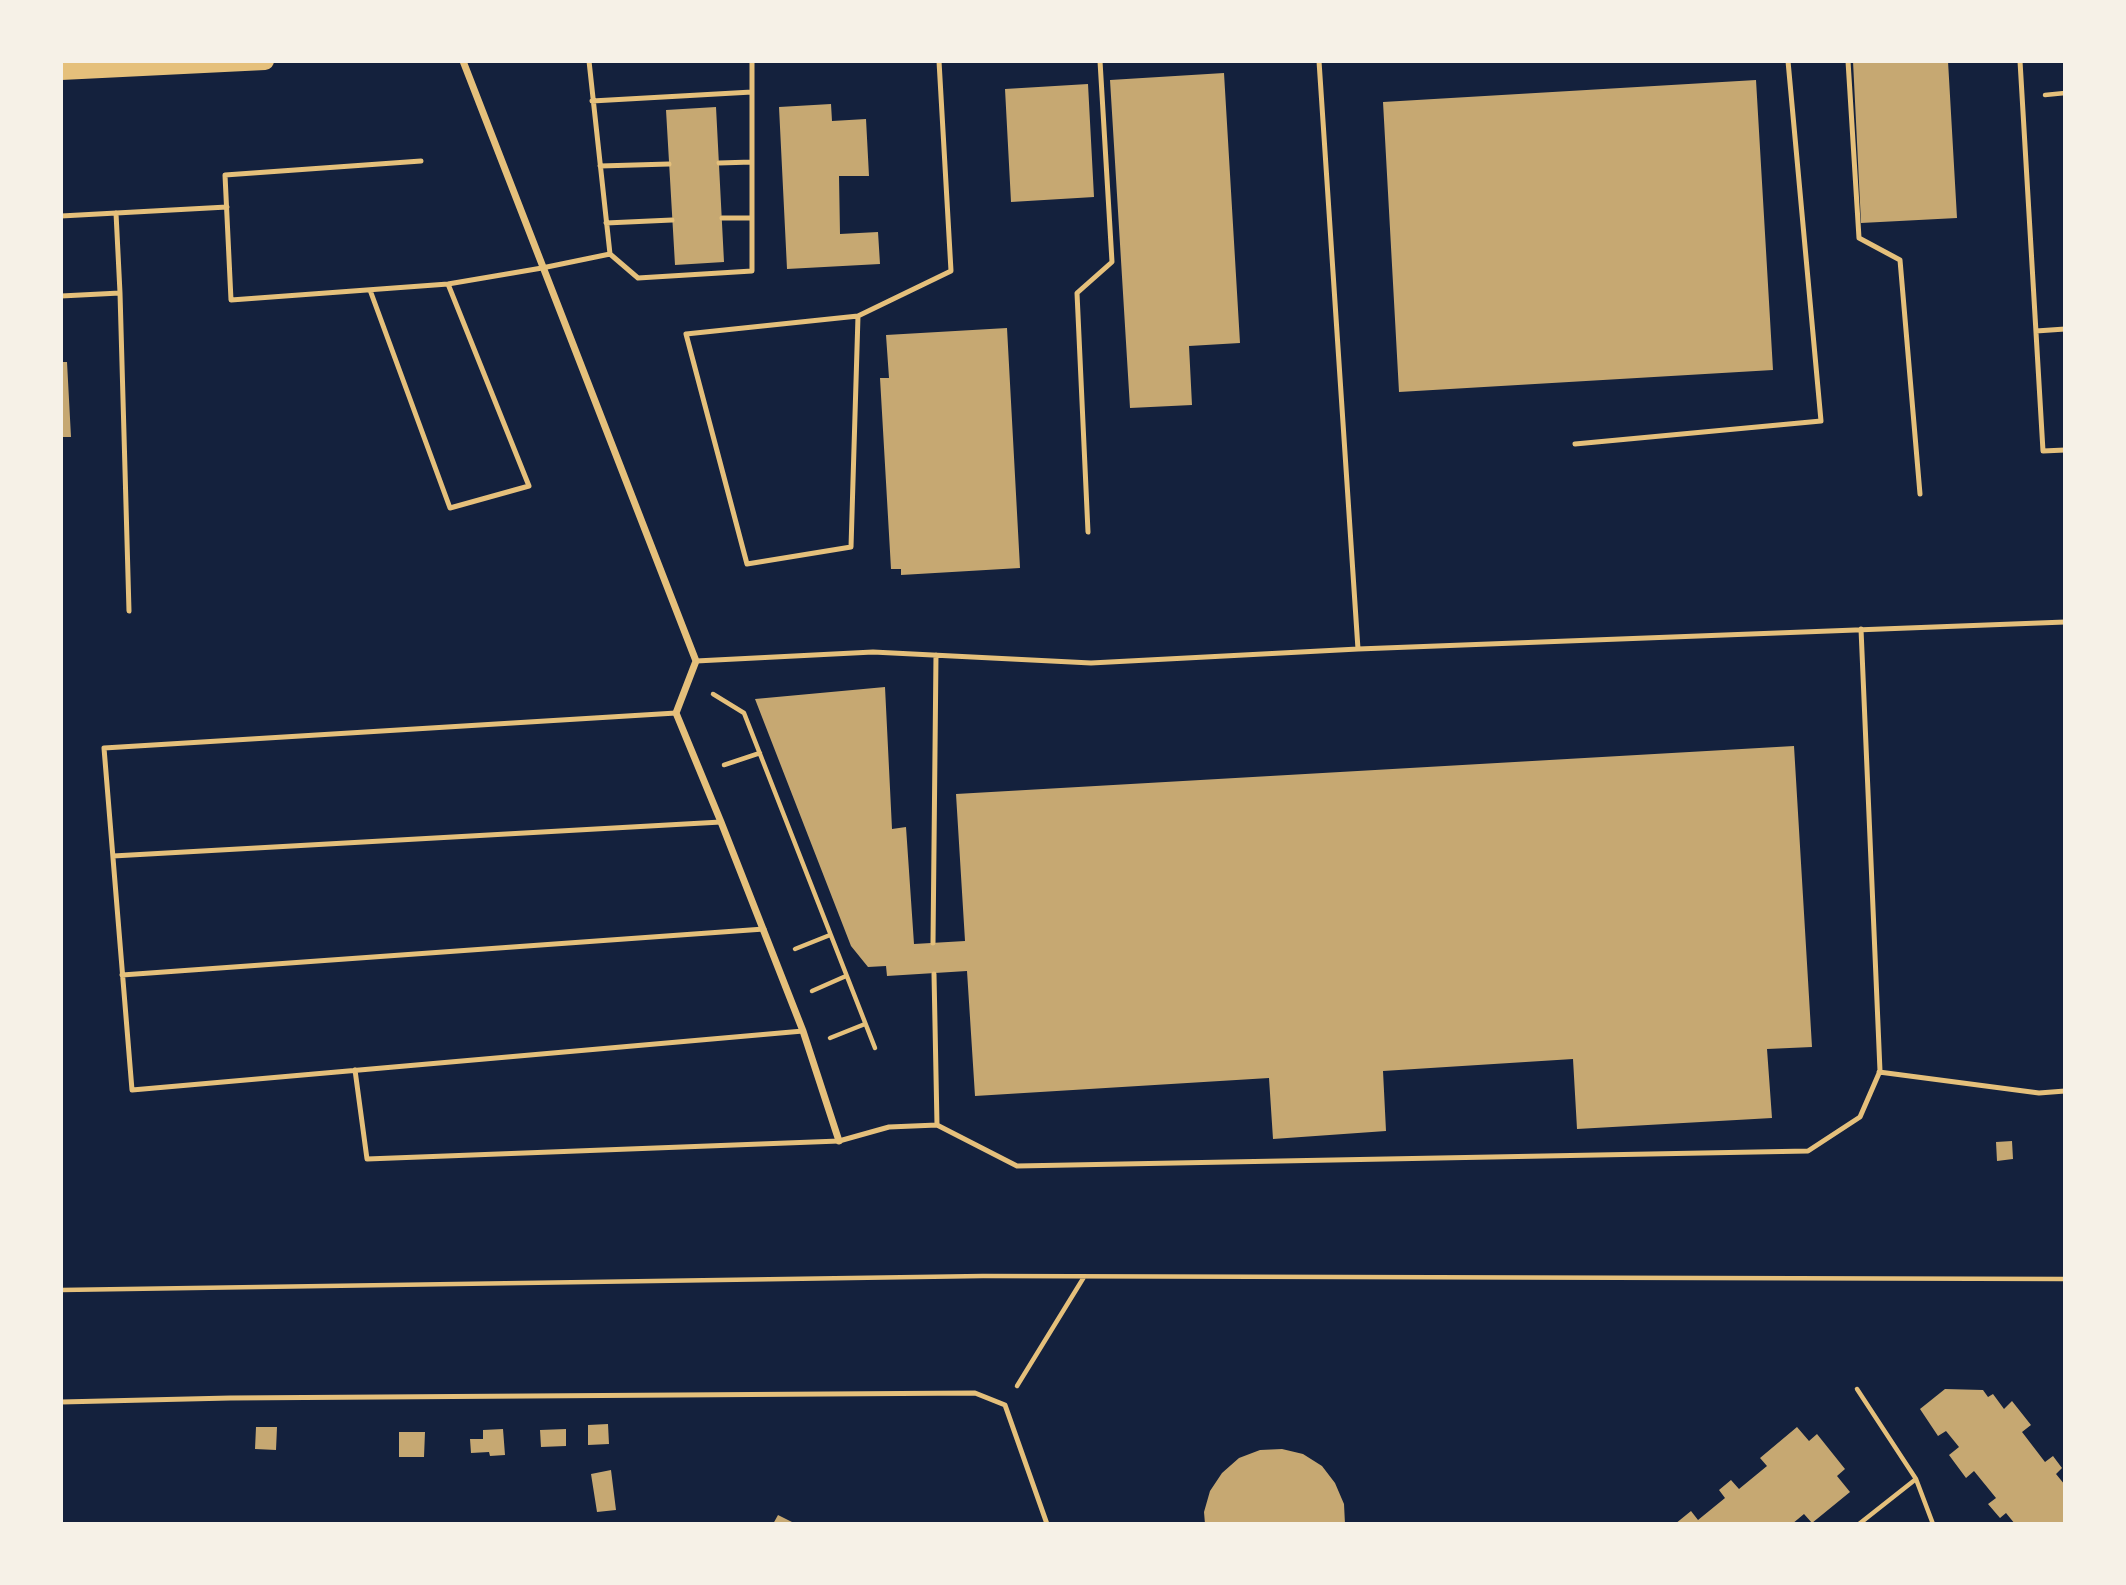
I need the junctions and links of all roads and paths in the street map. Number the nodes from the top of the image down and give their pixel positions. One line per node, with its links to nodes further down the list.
1 (265, 61): 11 (main road)
2 (463, 61): 27 (street)
3 (589, 61): 13 (lane)
4 (752, 61): 12 (lane)
5 (939, 61): 32 (lane)
6 (1100, 61): 38 (lane)
7 (1319, 61): 42 (lane)
8 (1788, 61): 35 (lane)
9 (1848, 61): 37 (lane)
10 (2020, 61): 34 (lane)
11 (61, 71)
12 (752, 92): 13 (lane); 15 (lane)
13 (592, 101): 18 (lane)
14 (421, 161): 19 (lane)
15 (752, 162): 16 (lane); 23 (lane)
16 (719, 163)
17 (669, 164): 18 (lane)
18 (600, 166): 25 (lane)
19 (227, 207): 20 (lane); 29 (lane)
20 (116, 213): 21 (lane); 30 (lane)
21 (61, 216)
22 (722, 218): 23 (lane)
23 (752, 218): 26 (lane)
24 (672, 220): 25 (lane)
25 (606, 223): 26 (lane)
26 (610, 254): 27 (lane)
27 (542, 268): 28 (lane); 44 (street)
28 (449, 284): 29 (lane); 29 (lane)
29 (370, 290)
30 (120, 293): 31 (lane); 39 (lane)
31 (61, 296)
32 (858, 316): 32 (lane)
33 (2065, 329): 34 (lane)
34 (2036, 331): 36 (lane)
35 (1575, 444)
36 (2065, 450)
37 (1920, 494)
38 (1088, 532)
39 (130, 611)
40 (2065, 622): 41 (lane)
41 (1861, 629): 42 (lane); 62 (lane)
42 (1358, 649): 43 (lane)
43 (936, 655): 44 (lane); 52 (lane)
44 (696, 662): 46 (street)
45 (713, 694): 47 (path)
46 (676, 713): 49 (street); 50 (lane)
47 (760, 753): 48 (path); 55 (path)
48 (723, 766)
49 (721, 822): 50 (lane); 51 (street)
50 (113, 856): 54 (lane)
51 (764, 929): 54 (lane); 58 (street)
52 (933, 943)
53 (934, 974): 64 (lane)
54 (122, 975): 61 (lane)
55 (846, 976): 56 (path); 57 (path)
56 (807, 993)
57 (865, 1024): 59 (path); 60 (path)
58 (803, 1031): 61 (lane); 65 (street)
59 (825, 1040)
60 (875, 1048)
61 (355, 1070): 65 (lane)
62 (1879, 1072): 63 (lane); 64 (lane)
63 (2065, 1091)
64 (937, 1125): 65 (lane)
65 (839, 1141)
66 (1085, 1276): 67 (path); 68 (path); 71 (path)
67 (2065, 1279)
68 (61, 1290)
69 (1857, 1388): 72 (path)
70 (61, 1402): 71 (lane)
71 (1005, 1405): 73 (lane)
72 (1916, 1479): 74 (path); 75 (path)
73 (1047, 1524)
74 (1859, 1524)
75 (1933, 1524)

